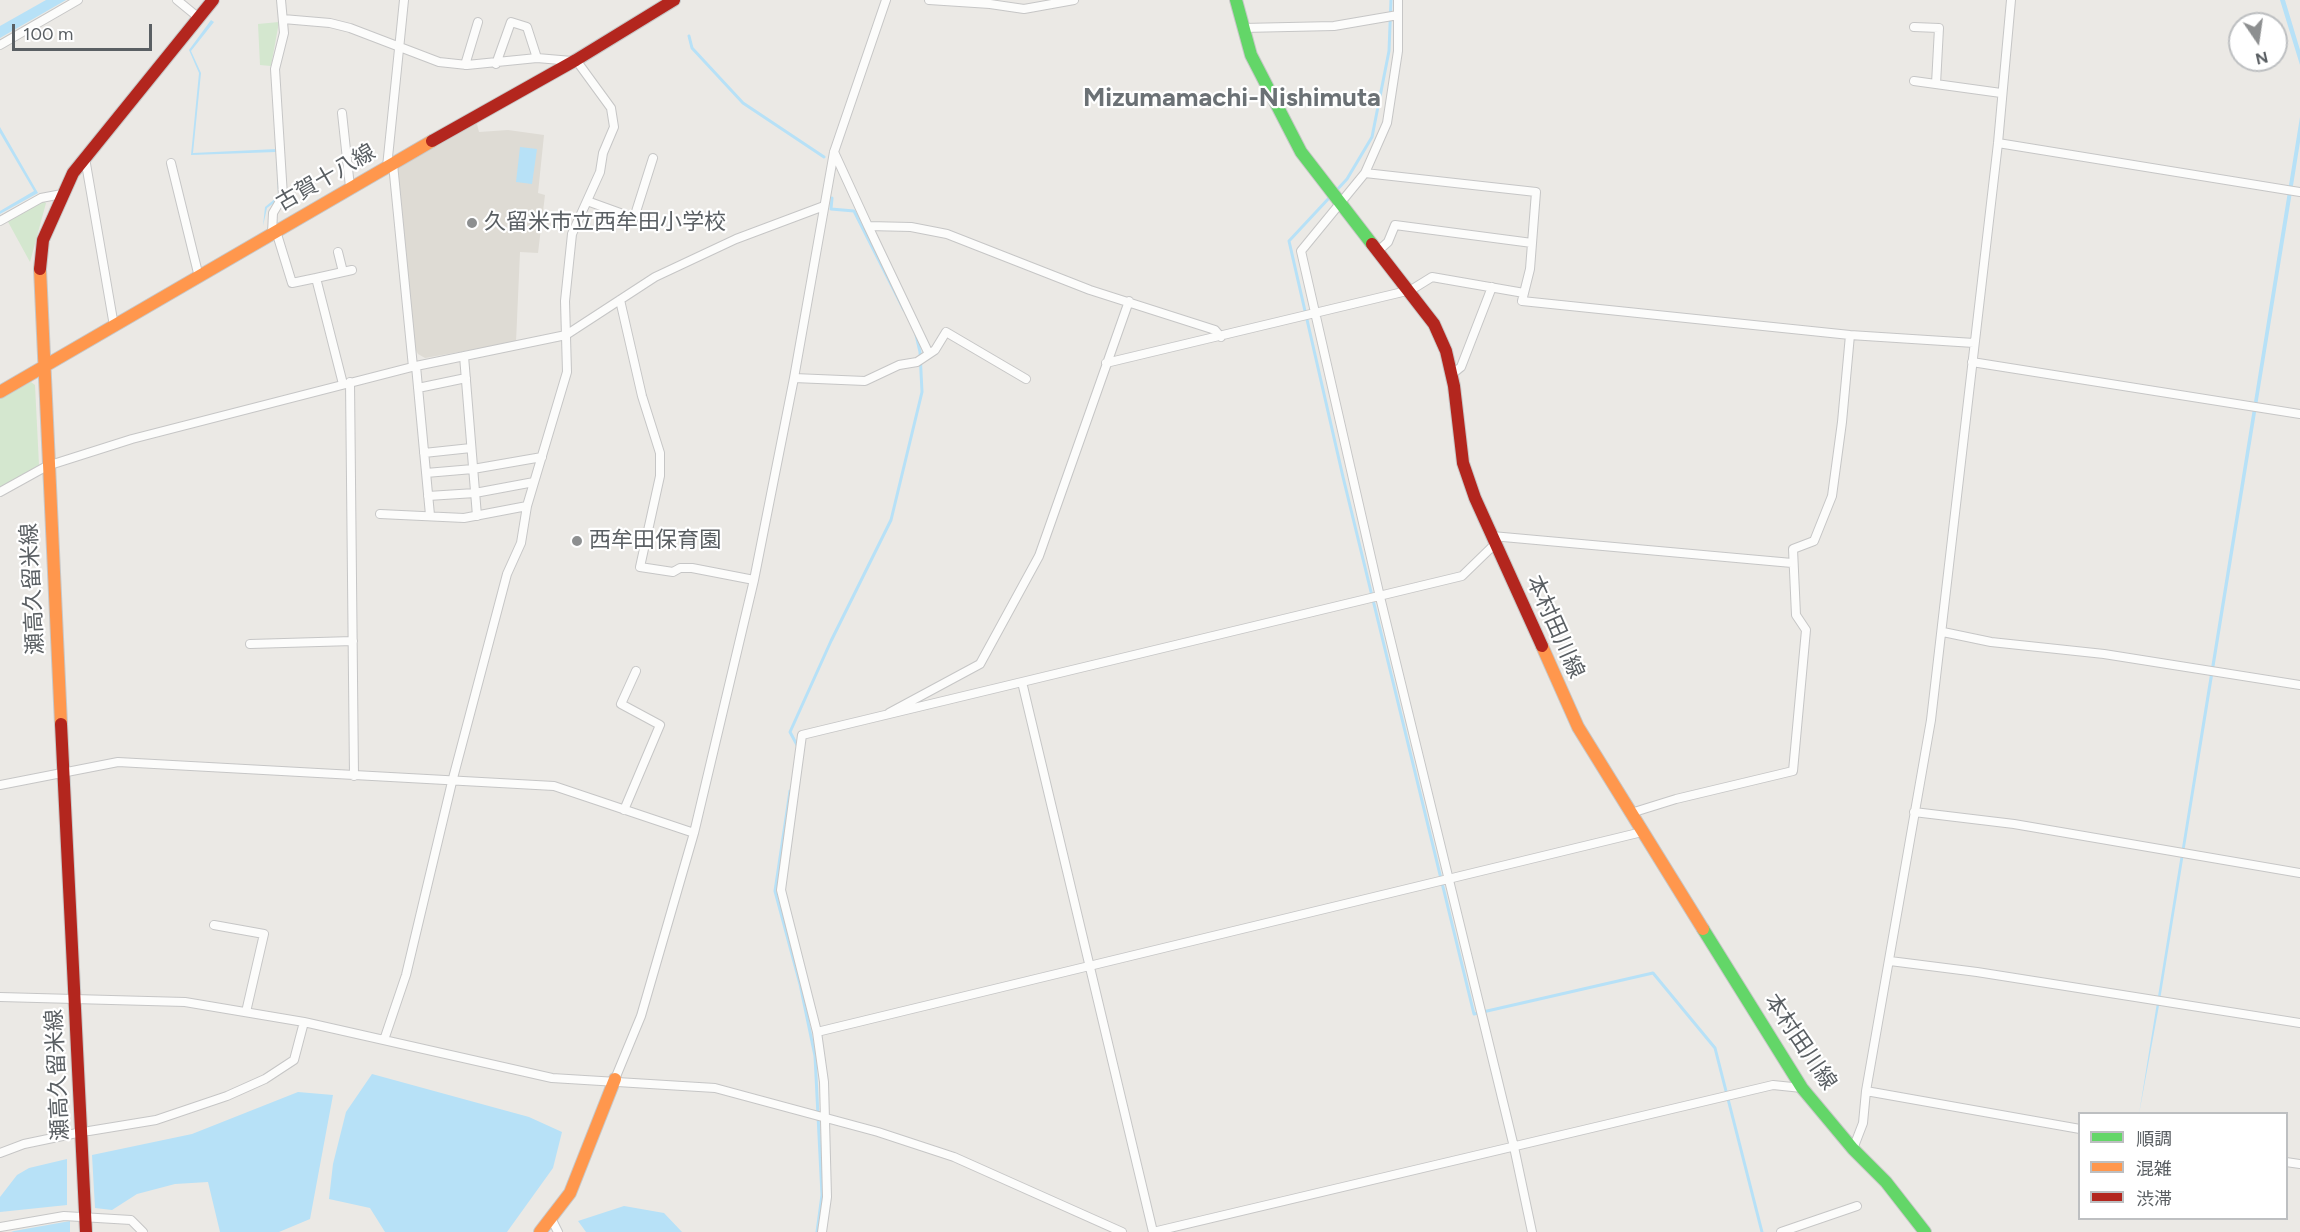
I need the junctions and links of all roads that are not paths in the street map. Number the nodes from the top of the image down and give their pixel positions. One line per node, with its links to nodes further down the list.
1 (78, 0): 19 (street)
2 (177, 0): 14 (street)
3 (213, 0): 14 (main road, 瀬高久留米線)
4 (281, 0): 15 (street)
5 (404, 0): 20 (street)
6 (672, 0): 22 (main road, 古賀十八線)
7 (886, 0): 30 (street)
8 (928, 0): 9 (street)
9 (1074, 0)
10 (1236, 0): 18 (main road, 本村田川線)
11 (1398, 0): 13 (street)
12 (2011, 0): 27 (street)
13 (1398, 15): 18 (street); 35 (street)
14 (199, 18): 31 (main road, 瀬高久留米線)
15 (283, 19): 20 (street); 44 (street)
16 (478, 21): 24 (street)
17 (1914, 27): 26 (street)
18 (1243, 28): 40 (main road, 本村田川線)
19 (0, 45)
20 (400, 47): 24 (street); 34 (street)
21 (537, 58): 22 (street); 23 (street); 23 (street)
22 (574, 60): 34 (main road, 古賀十八線); 39 (street)
23 (496, 64): 24 (street)
24 (465, 65)
25 (1914, 81): 26 (street)
26 (1936, 84): 27 (street)
27 (2001, 93): 29 (street)
28 (342, 113): 36 (street)
29 (1998, 143): 37 (street); 60 (street)
30 (834, 152): 41 (street); 43 (street)
31 (85, 157): 38 (main road, 瀬高久留米線); 56 (street)
32 (653, 158): 39 (street)
33 (171, 163): 48 (street)
34 (390, 166): 36 (main road, 古賀十八線); 65 (street)
35 (1365, 173): 40 (street); 45 (street)
36 (350, 187): 44 (main road, 古賀十八線)
37 (2300, 192)
38 (62, 194): 42 (street); 66 (main road, 瀬高久留米線)
39 (587, 201): 57 (street)
40 (1339, 204): 46 (main road, 本村田川線); 55 (street)
41 (824, 206): 53 (street); 69 (street)
42 (0, 221)
43 (868, 226): 54 (street); 61 (street)
44 (274, 232): 48 (main road, 古賀十八線); 49 (street)
45 (1532, 243): 46 (street); 52 (street)
46 (1378, 251): 51 (main road, 本村田川線)
47 (338, 252): 49 (street)
48 (199, 277): 56 (main road, 古賀十八線)
49 (316, 278): 71 (street)
50 (1492, 287): 51 (street); 52 (street); 67 (street)
51 (1411, 290): 55 (street); 67 (main road, 本村田川線)
52 (1524, 293): 58 (street)
53 (620, 300): 57 (street); 91 (street)
54 (1129, 300): 59 (street); 64 (street)
55 (1315, 315): 59 (street); 92 (street)
56 (114, 326): 66 (main road, 古賀十八線)
57 (566, 335): 62 (street); 77 (street)
58 (1850, 335): 60 (street); 90 (street)
59 (1221, 337): 64 (street)
60 (1974, 343): 63 (street)
61 (929, 354): 69 (street); 70 (street)
62 (464, 356): 65 (street); 68 (street)
63 (1972, 362): 74 (street); 93 (street)
64 (1106, 363): 99 (street)
65 (414, 367): 71 (street); 72 (street)
66 (42, 368): 73 (main road, 古賀十八線); 78 (main road, 瀬高久留米線)
67 (1451, 375): 89 (main road, 本村田川線)
68 (465, 378): 72 (street); 75 (street)
69 (794, 378): 91 (street)
70 (1026, 379)
71 (346, 383): 78 (street); 94 (street)
72 (418, 388): 76 (street)
73 (0, 392)
74 (2300, 414)
75 (471, 447): 76 (street); 79 (street)
76 (424, 453): 80 (street)
77 (542, 457): 79 (street); 81 (street)
78 (47, 466): 82 (street); 100 (main road, 瀬高久留米線)
79 (473, 469): 80 (street); 83 (street)
80 (426, 473): 84 (street)
81 (534, 482): 83 (street); 85 (street)
82 (0, 492)
83 (475, 493): 84 (street); 88 (street)
84 (428, 496): 87 (street)
85 (527, 506): 88 (street); 102 (street)
86 (380, 514): 87 (street)
87 (430, 515): 88 (street)
88 (477, 516)
89 (1493, 540): 90 (street); 92 (street); 106 (main road, 本村田川線)
90 (1792, 563): 106 (street)
91 (754, 580): 108 (street)
92 (1380, 597): 97 (street); 110 (street)
93 (1943, 632): 98 (street); 105 (street)
94 (352, 641): 95 (street); 101 (street)
95 (250, 644)
96 (636, 671): 104 (street)
97 (1022, 682): 99 (street); 113 (street)
98 (2300, 685)
99 (878, 718): 119 (street)
100 (64, 775): 101 (street); 103 (street); 115 (main road, 瀬高久留米線)
101 (354, 776): 102 (street)
102 (452, 782): 104 (street); 120 (street)
103 (0, 785)
104 (624, 810): 108 (street)
105 (1914, 812): 109 (street); 112 (street)
106 (1631, 813): 107 (main road, 本村田川線)
107 (1642, 832): 110 (street); 122 (main road, 本村田川線)
108 (694, 833): 121 (street)
109 (2300, 873)
110 (1448, 880): 113 (street); 127 (street)
111 (214, 925): 116 (street)
112 (1890, 961): 118 (street); 123 (street)
113 (1089, 966): 119 (street); 127 (street)
114 (0, 998): 115 (street)
115 (75, 999): 116 (street); 126 (main road, 瀬高久留米線)
116 (246, 1012): 117 (street)
117 (304, 1022): 120 (street); 126 (street)
118 (2300, 1023)
119 (817, 1032): 124 (street)
120 (384, 1040): 121 (street)
121 (615, 1080): 124 (street); 131 (main road)
122 (1802, 1088): 127 (street); 128 (main road, 本村田川線)
123 (1866, 1090): 125 (street); 128 (street)
124 (824, 1116): 137 (street); 138 (street)
125 (2078, 1129)
126 (83, 1133): 129 (street); 132 (main road, 瀬高久留米線)
127 (1514, 1147): 139 (street)
128 (1853, 1149): 141 (main road, 本村田川線)
129 (0, 1153)
130 (1857, 1206): 140 (street)
131 (552, 1220): 135 (main road); 136 (street)
132 (85, 1221): 133 (street); 134 (street)
133 (0, 1227)
134 (143, 1232)
135 (540, 1232)
136 (558, 1232)
137 (822, 1232)
138 (1122, 1232)
139 (1532, 1232)
140 (1781, 1232)
141 (1924, 1232)

